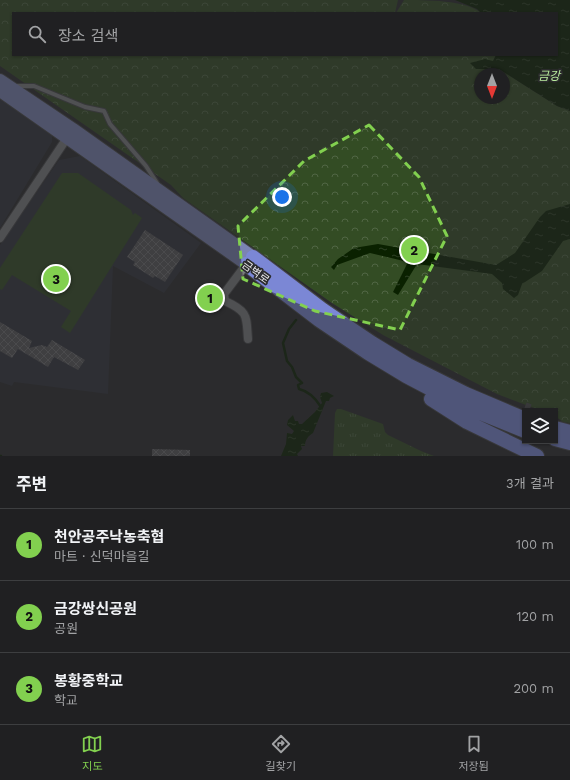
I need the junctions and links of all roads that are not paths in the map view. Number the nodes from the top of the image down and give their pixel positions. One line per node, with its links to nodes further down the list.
1 (3, 85): 2 (main road, 금벽로); 3 (lane)
2 (70, 133): 3 (main road, 금벽로); 4 (street); 5 (main road, 금벽로)
3 (164, 193): 5 (main road, 금벽로)
4 (0, 238)
5 (250, 261): 6 (street); 7 (highway, 금벽로); 8 (highway, 금벽로)
6 (248, 339)
7 (406, 376): 10 (highway, 금벽로); 14 (highway)
8 (522, 413)
9 (558, 429): 11 (highway)
10 (522, 430)
11 (570, 432)
12 (558, 440): 13 (highway)
13 (570, 443)
14 (537, 456)

